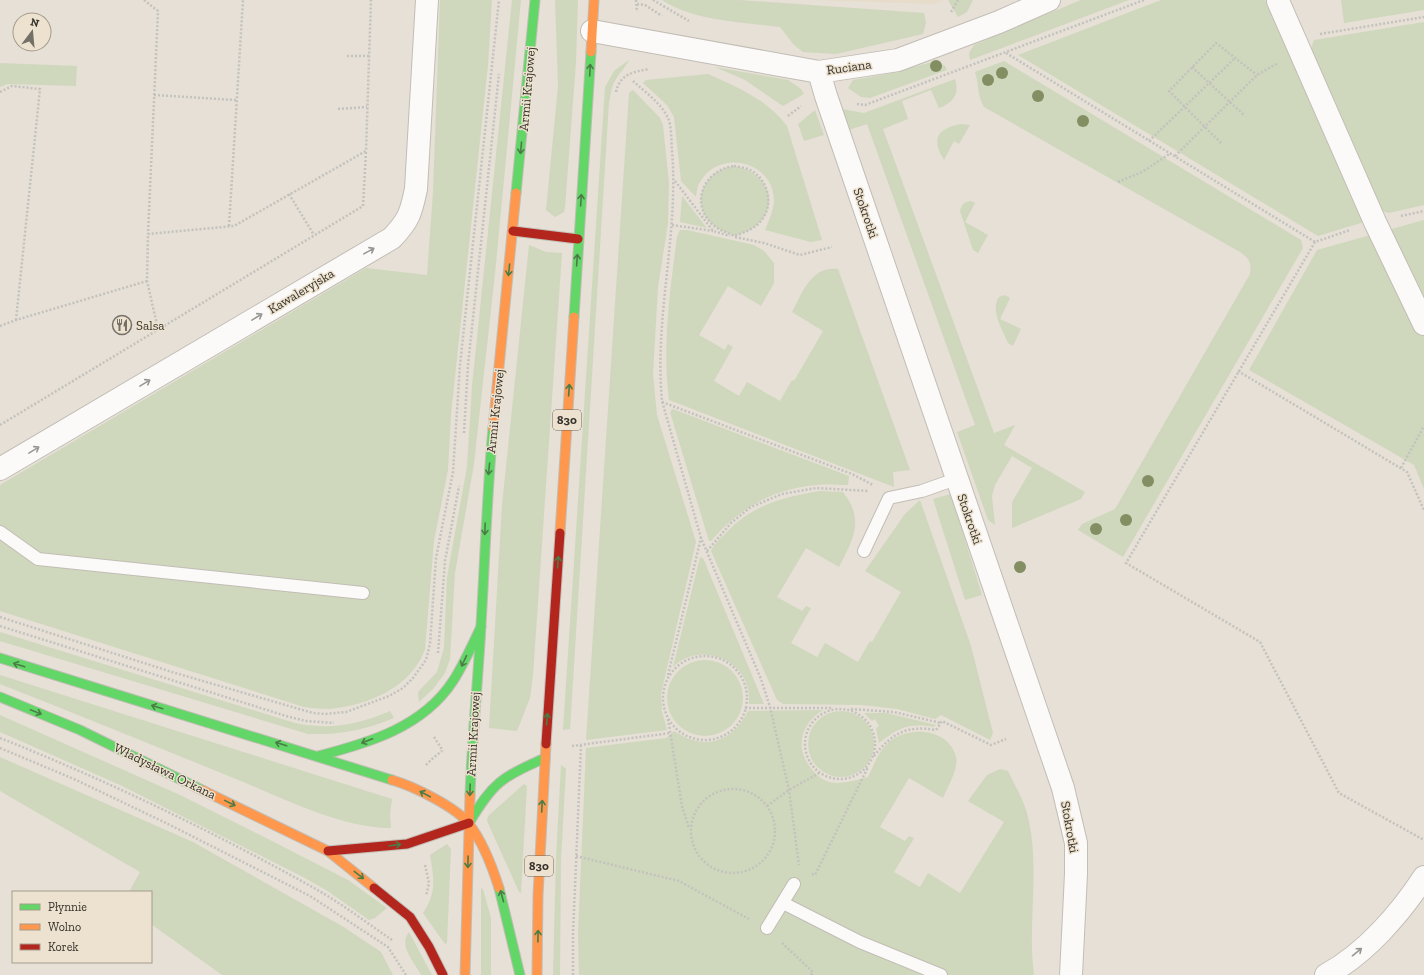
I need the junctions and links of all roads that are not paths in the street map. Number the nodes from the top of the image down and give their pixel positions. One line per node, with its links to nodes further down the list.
1 (427, 0): 11 (street, Kawaleryjska, one-way to 1)
2 (535, 0): 8 (main road, Armii Krajowej, one-way to 8)
3 (594, 0): 6 (main road, 830)
4 (1049, 0): 7 (street, Ruciana)
5 (1278, 1): 10 (street)
6 (592, 32): 7 (street, Ruciana); 9 (main road, 830, one-way to 6)
7 (819, 72): 12 (street, Stokrotki)
8 (513, 231): 9 (main road); 16 (main road, Armii Krajowej, one-way to 16)
9 (578, 239): 20 (main road, 830, one-way to 9)
10 (1424, 324)
11 (0, 469)
12 (956, 479): 14 (lane); 32 (street, Stokrotki)
13 (0, 532): 15 (lane)
14 (864, 551)
15 (362, 593)
16 (481, 626): 19 (main road, one-way to 19); 21 (main road, Armii Krajowej, one-way to 21)
17 (0, 658): 19 (main road, one-way to 17)
18 (0, 697): 22 (main road, Władysława Orkana, one-way to 22)
19 (318, 756): 21 (main road, one-way to 19)
20 (545, 758): 21 (main road, Armii Krajowej); 30 (main road, 830, one-way to 20)
21 (469, 823): 22 (main road, one-way to 21); 28 (main road, Armii Krajowej, one-way to 28); 29 (main road, one-way to 21)
22 (328, 851): 27 (main road, Władysława Orkana, one-way to 27)
23 (1424, 877): 33 (street, one-way to 23)
24 (794, 884): 25 (lane)
25 (783, 904): 26 (lane); 31 (lane)
26 (768, 928)
27 (443, 975)
28 (465, 975)
29 (520, 975)
30 (537, 975)
31 (941, 975)
32 (1071, 975)
33 (1326, 975)

